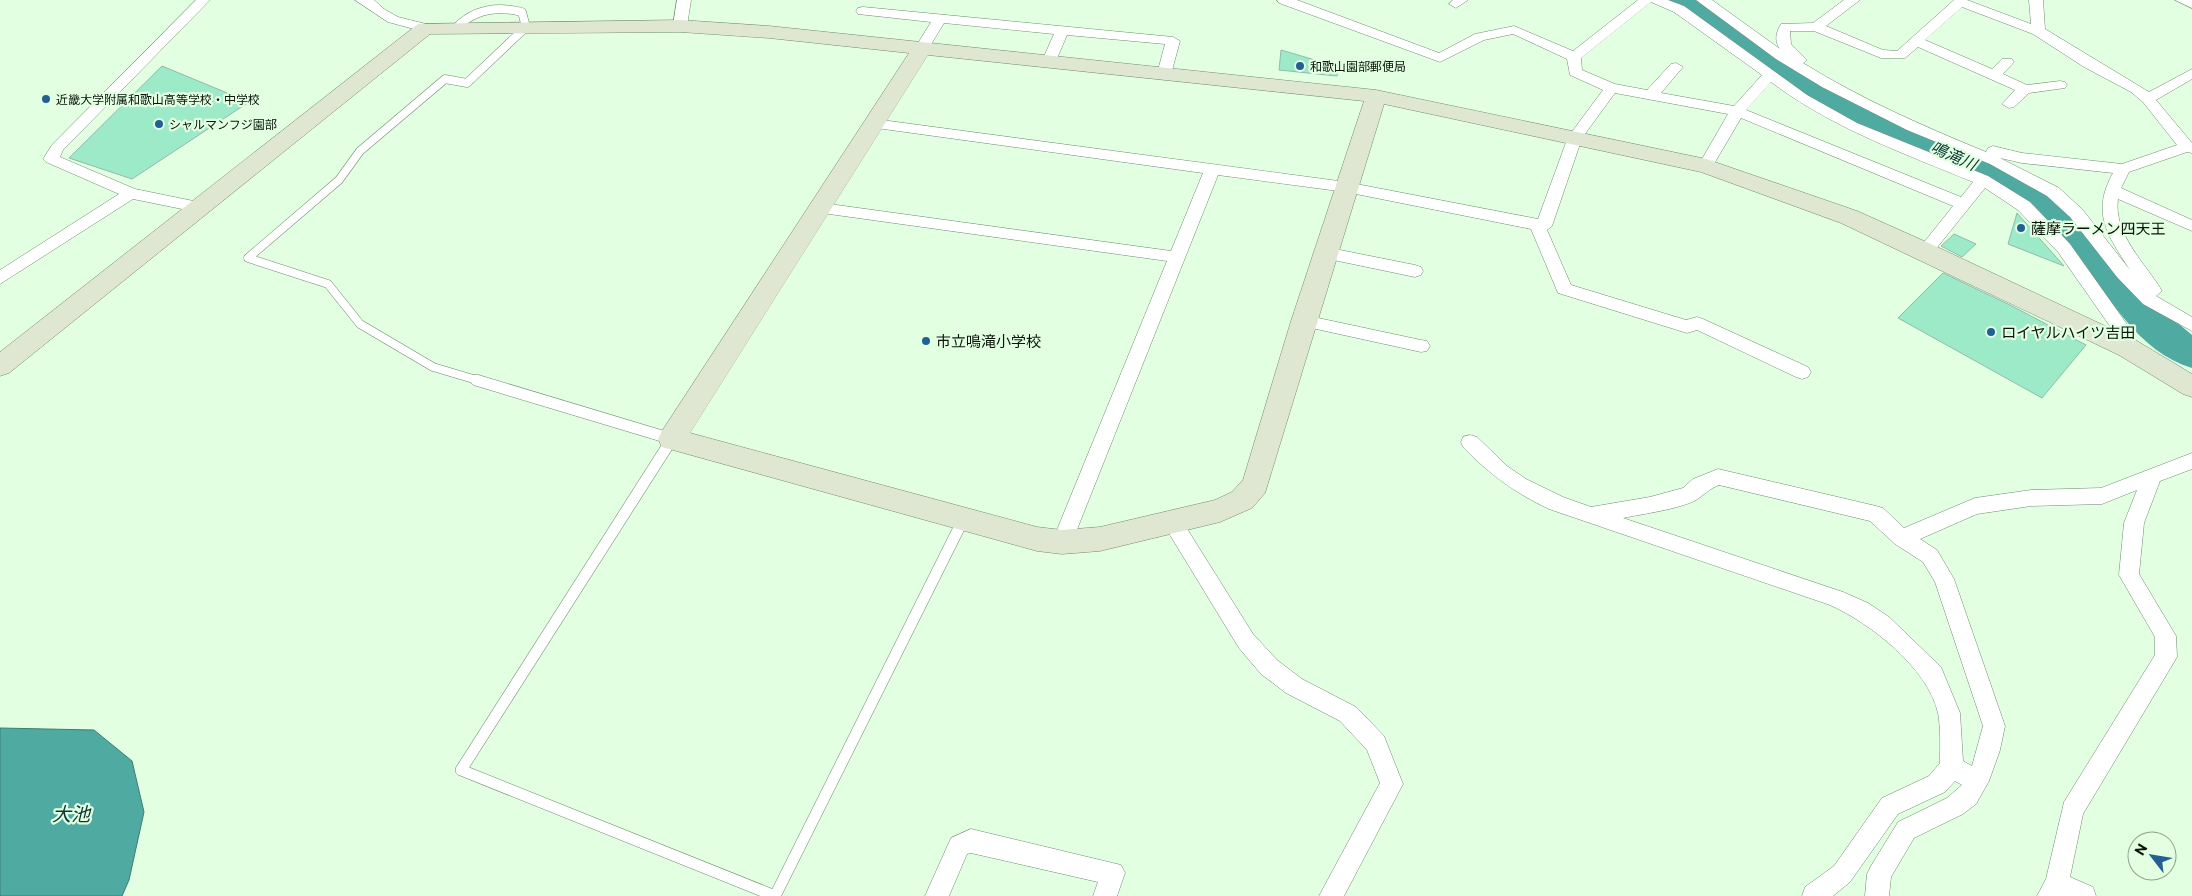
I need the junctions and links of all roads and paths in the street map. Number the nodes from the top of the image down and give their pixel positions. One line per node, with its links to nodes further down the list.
1 (203, 0): 51 (street)
2 (362, 0): 3 (street)
3 (367, 0): 19 (street)
4 (684, 0): 16 (street)
5 (1284, 0): 24 (street)
6 (1646, 0): 24 (street)
7 (1656, 0): 31 (street)
8 (1703, 0): 32 (street)
9 (1853, 0): 18 (street)
10 (2036, 0): 21 (street)
11 (2182, 0): 13 (street)
12 (1955, 1): 21 (street); 22 (street)
13 (2192, 4)
14 (863, 10): 15 (street)
15 (940, 18): 20 (street); 23 (street)
16 (680, 26): 17 (street); 23 (street)
17 (526, 27): 19 (street); 70 (lane)
18 (1816, 27): 22 (street); 32 (street)
19 (425, 28): 53 (street)
20 (1062, 30): 25 (street); 29 (street)
21 (2038, 32): 38 (street)
22 (1916, 41): 30 (street)
23 (922, 48): 25 (street); 42 (street)
24 (1574, 57): 34 (street)
25 (1048, 61): 29 (street)
26 (2007, 62): 30 (street)
27 (1676, 67): 37 (street)
28 (2192, 73): 38 (street)
29 (1164, 74): 36 (street)
30 (1994, 75): 35 (street)
31 (1769, 76): 40 (street); 48 (street)
32 (1827, 84): 41 (street)
33 (2060, 85): 35 (street)
34 (1612, 88): 37 (street); 43 (street)
35 (2025, 89): 39 (street)
36 (1376, 96): 43 (street); 49 (street)
37 (1650, 96): 40 (street)
38 (2148, 99): 44 (street)
39 (2009, 104)
40 (1737, 112): 45 (street); 52 (street)
41 (1883, 113): 46 (street); 62 (street)
42 (874, 124): 47 (street); 54 (street)
43 (1575, 137): 45 (street); 55 (street)
44 (2189, 148): 46 (street)
45 (1706, 166): 57 (street)
46 (2123, 169): 50 (street)
47 (1212, 170): 49 (street); 59 (street)
48 (1983, 180): 52 (street); 66 (street)
49 (1346, 187): 55 (street); 58 (street)
50 (2112, 190): 56 (street); 62 (street)
51 (131, 193): 53 (street); 61 (street)
52 (1964, 204): 57 (street)
53 (202, 208): 67 (street)
54 (822, 208): 59 (street); 70 (street)
55 (1537, 225): 68 (street)
56 (2192, 226)
57 (1925, 251): 66 (street)
58 (1325, 253): 60 (street); 63 (street)
59 (1177, 257): 78 (street)
60 (1415, 271)
61 (0, 278)
62 (2170, 312): 64 (street)
63 (1304, 321): 65 (street); 76 (street)
64 (2192, 326)
65 (1421, 346)
66 (2128, 348): 69 (street)
67 (0, 366)
68 (1802, 372)
69 (2192, 387)
70 (672, 439): 75 (street); 75 (lane)
71 (1470, 442): 74 (street)
72 (2192, 461): 73 (street)
73 (2152, 478): 77 (street); 81 (street)
74 (1590, 514): 77 (street); 79 (street)
75 (963, 520): 78 (street)
76 (1172, 522): 78 (street); 84 (street)
77 (1902, 538): 80 (street)
78 (1062, 542)
79 (1952, 768): 80 (street); 85 (street)
80 (1978, 781): 86 (street)
81 (2053, 890): 87 (street)
82 (937, 896): 83 (street)
83 (1106, 896)
84 (1331, 896)
85 (1814, 896)
86 (1877, 896)
87 (2084, 896)

